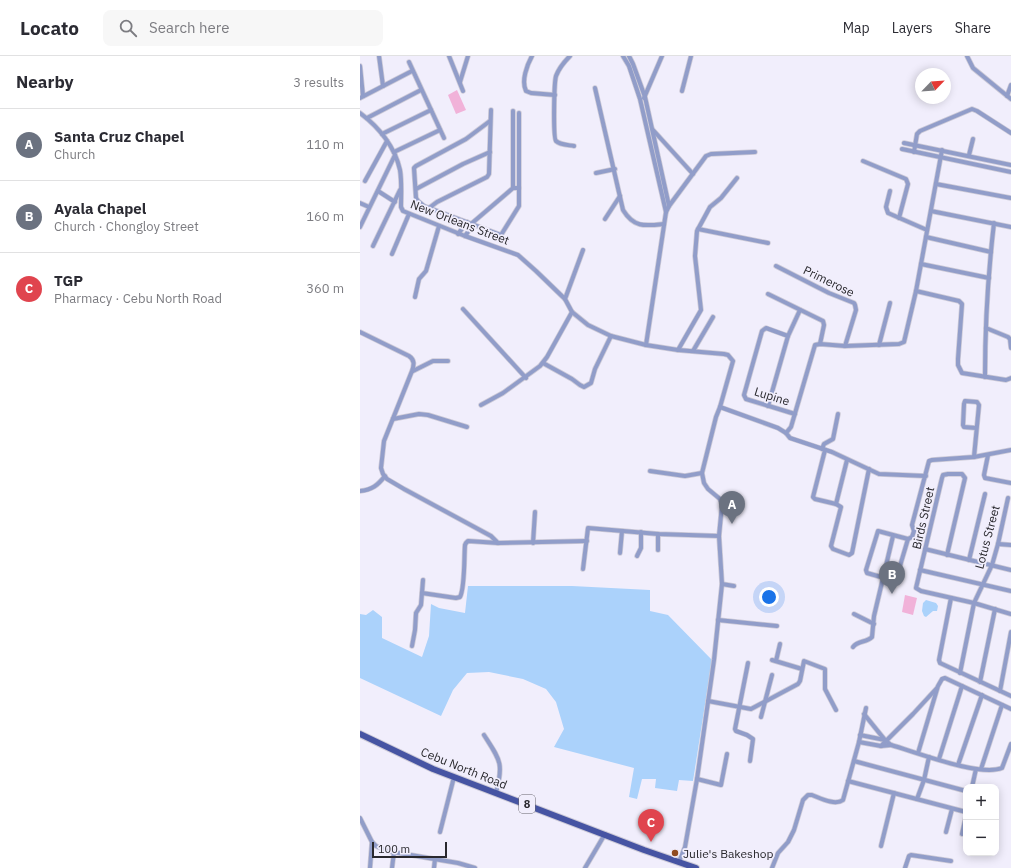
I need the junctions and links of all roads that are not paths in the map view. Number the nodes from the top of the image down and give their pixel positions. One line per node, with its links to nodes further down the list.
1 (379, 56): 16 (street)
2 (449, 56): 14 (street)
3 (468, 56): 14 (street)
4 (532, 56): 21 (street)
5 (570, 56): 21 (street)
6 (623, 56): 25 (street)
7 (629, 56): 23 (street)
8 (662, 56): 23 (street)
9 (691, 56): 19 (street)
10 (967, 56): 24 (street)
11 (408, 62): 13 (street)
12 (360, 66): 22 (street)
13 (412, 71): 16 (street); 18 (street)
14 (460, 83): 20 (street)
15 (1011, 84): 24 (street)
16 (383, 86): 22 (street)
17 (595, 88): 53 (street)
18 (421, 90): 26 (street); 31 (street)
19 (682, 90)
20 (463, 91)
21 (555, 95): 42 (street)
22 (361, 97)
23 (645, 98): 25 (street); 34 (street)
24 (1009, 98)
25 (640, 99): 34 (street)
26 (431, 110): 33 (street); 36 (street)
27 (491, 110): 32 (street)
28 (513, 111): 61 (street)
29 (360, 113): 31 (street, New Orleans Street)
30 (519, 113): 62 (street)
31 (367, 118): 36 (street, New Orleans Street)
32 (490, 121): 45 (street); 63 (street)
33 (440, 130): 37 (street); 48 (street)
34 (650, 130): 56 (street); 70 (street); 74 (street)
35 (1011, 133): 41 (street)
36 (382, 134): 39 (street, New Orleans Street)
37 (444, 138)
38 (974, 138): 49 (street)
39 (387, 140): 48 (street, New Orleans Street); 58 (street)
40 (904, 142): 41 (street)
41 (915, 145): 44 (street); 47 (street)
42 (574, 146)
43 (902, 149): 47 (street)
44 (942, 150): 49 (street); 50 (street)
45 (490, 152): 63 (street); 72 (street)
46 (755, 152): 56 (street)
47 (914, 152): 50 (street)
48 (395, 153): 60 (street, New Orleans Street); 64 (street)
49 (969, 155): 52 (street)
50 (941, 157): 54 (street); 59 (street)
51 (863, 161): 76 (street)
52 (1011, 165)
53 (615, 169): 55 (street); 66 (street)
54 (1011, 172)
55 (596, 173)
56 (694, 174): 70 (street)
57 (737, 178): 84 (street)
58 (365, 181)
59 (936, 184): 67 (street); 73 (street)
60 (401, 187): 68 (street); 75 (street, New Orleans Street)
61 (513, 188): 62 (street); 79 (street)
62 (519, 188): 79 (street)
63 (416, 189): 72 (street)
64 (378, 191): 68 (street); 71 (street)
65 (890, 191): 76 (street)
66 (620, 196): 77 (street); 80 (street)
67 (1011, 198)
68 (395, 202): 90 (street)
69 (360, 203): 71 (street)
70 (669, 206): 74 (street)
71 (369, 207): 81 (street)
72 (429, 208): 79 (street)
73 (931, 211): 78 (street); 85 (street)
74 (666, 212): 80 (street)
75 (409, 214): 82 (street, New Orleans Street); 93 (street)
76 (900, 218): 85 (street)
77 (605, 219)
78 (994, 223): 83 (street); 92 (street)
79 (471, 224): 86 (street); 87 (street)
80 (664, 224): 111 (street)
81 (360, 225)
82 (439, 226): 86 (street, New Orleans Street); 99 (street)
83 (1011, 227)
84 (698, 229): 89 (street); 115 (street)
85 (927, 230): 88 (street)
86 (458, 234): 87 (street, New Orleans Street)
87 (465, 236): 100 (street, New Orleans Street)
88 (926, 236): 92 (street); 94 (street)
89 (768, 243)
90 (373, 246)
91 (584, 250): 100 (street)
92 (991, 252): 96 (street)
93 (392, 254)
94 (920, 264): 96 (street); 97 (street)
95 (776, 266): 113 (street, Primerose)
96 (989, 278): 106 (street)
97 (916, 291): 112 (street); 120 (street)
98 (768, 294): 103 (street)
99 (415, 297)
100 (565, 299): 104 (street, New Orleans Street)
101 (890, 303): 112 (street)
102 (463, 309): 121 (street)
103 (800, 310): 109 (street); 110 (street)
104 (572, 312): 108 (street); 118 (street)
105 (712, 317): 116 (street)
106 (986, 328): 114 (street); 120 (street)
107 (360, 332): 119 (street)
108 (611, 336): 111 (street); 118 (street)
109 (788, 336): 124 (street); 124 (street, Lupine)
110 (820, 344): 113 (street); 126 (street)
111 (646, 345): 115 (street)
112 (879, 345): 113 (street)
113 (845, 346)
114 (1011, 348)
115 (678, 350): 116 (street)
116 (693, 350): 125 (street)
117 (448, 361): 119 (street)
118 (543, 363): 121 (street)
119 (412, 371): 128 (street)
120 (985, 377): 122 (street)
121 (526, 378): 123 (street)
122 (1011, 378)
123 (481, 405)
124 (768, 406): 126 (street, Lupine)
125 (720, 407): 131 (street); 139 (street)
126 (795, 414): 131 (street)
127 (838, 414): 132 (street)
128 (394, 419): 129 (street); 140 (street)
129 (468, 427)
130 (976, 428): 130 (street); 135 (street)
131 (786, 433): 132 (street)
132 (823, 449): 136 (street); 146 (street)
133 (1011, 450): 134 (street)
134 (988, 456): 135 (street); 142 (street)
135 (974, 457): 141 (street)
136 (847, 460): 137 (street); 146 (street)
137 (869, 469): 141 (street); 146 (street)
138 (650, 471): 139 (street)
139 (702, 473): 151 (street)
140 (385, 476): 143 (street); 156 (street)
141 (926, 476): 153 (street)
142 (1011, 483)
143 (360, 491)
144 (985, 494): 164 (street)
145 (1008, 498): 157 (street, Lotus Street)
146 (836, 504)
147 (535, 512): 155 (street)
148 (622, 531): 149 (street); 154 (street); 161 (street)
149 (641, 532): 150 (street); 163 (street)
150 (658, 534): 151 (street); 160 (street)
151 (719, 536): 171 (street)
152 (893, 536): 153 (street); 169 (street); 169 (street)
153 (908, 538): 169 (street)
154 (587, 541): 155 (street); 166 (street)
155 (533, 542): 156 (street)
156 (498, 543): 175 (street)
157 (998, 544): 158 (street); 165 (street, Lotus Street)
158 (1011, 546)
159 (925, 549): 162 (street); 162 (street, Birds Street); 167 (street, Birds Street)
160 (658, 550)
161 (620, 553)
162 (947, 555): 164 (street)
163 (637, 556)
164 (969, 560): 165 (street)
165 (992, 565): 168 (street); 172 (street, Lotus Street)
166 (583, 569)
167 (920, 570): 172 (street); 176 (street, Birds Street)
168 (1011, 570)
169 (884, 578): 182 (street)
170 (423, 580): 175 (street)
171 (722, 584): 173 (street); 181 (street)
172 (984, 584): 174 (street); 177 (street, Lotus Street)
173 (734, 586)
174 (1011, 591)
175 (422, 593): 186 (street)
176 (951, 598): 177 (street); 190 (street)
177 (974, 603): 178 (street); 190 (street, Lotus Street)
178 (995, 609): 180 (street); 192 (street)
179 (854, 614): 182 (street)
180 (1011, 614)
181 (718, 620): 183 (street); 198 (street)
182 (874, 624): 187 (street)
183 (777, 626)
184 (1011, 632): 195 (street)
185 (780, 644): 189 (street)
186 (412, 646)
187 (853, 646)
188 (748, 663): 201 (street)
189 (802, 669): 199 (street); 204 (street)
190 (960, 673): 192 (street)
191 (772, 675): 199 (street)
192 (980, 682): 195 (street)
193 (938, 686): 194 (street); 210 (street); 215 (street)
194 (962, 686): 196 (street); 218 (street)
195 (1000, 691): 197 (street)
196 (982, 695): 200 (street); 221 (street)
197 (1011, 696)
198 (708, 701): 201 (street); 224 (street)
199 (765, 702): 201 (street); 206 (street)
200 (1002, 705): 203 (street); 222 (street)
201 (739, 706): 219 (street)
202 (866, 708): 205 (street)
203 (1011, 708)
204 (836, 710)
205 (864, 714): 208 (street); 210 (street)
206 (760, 717)
207 (360, 734): 223 (main road, Cebu North Road / 8)
208 (860, 734): 210 (street); 211 (street)
209 (484, 735): 229 (street)
210 (885, 740): 213 (street); 214 (street)
211 (859, 742): 214 (street); 220 (street)
212 (1011, 744): 222 (street)
213 (891, 745): 214 (street); 215 (street)
214 (880, 746)
215 (918, 753): 217 (street)
216 (727, 754): 224 (street)
217 (929, 757): 218 (street); 225 (street)
218 (938, 759): 221 (street)
219 (750, 761)
220 (854, 761): 225 (street); 226 (street)
221 (958, 765): 222 (street)
222 (978, 769): 227 (street)
223 (454, 777): 229 (main road, Cebu North Road / 8); 236 (street)
224 (697, 779): 245 (street)
225 (924, 780): 228 (street); 231 (street)
226 (848, 781): 230 (street); 252 (street)
227 (973, 784)
228 (963, 790)
229 (496, 793): 238 (main road, Cebu North Road / 8)
230 (894, 793): 231 (street); 241 (street)
231 (917, 800): 232 (street)
232 (952, 809): 233 (street); 237 (street)
233 (963, 811)
234 (360, 818): 240 (street)
235 (965, 820): 239 (street)
236 (440, 832)
237 (946, 832)
238 (605, 834): 245 (main road, Cebu North Road / 8); 250 (street)
239 (962, 834)
240 (372, 842): 242 (street); 246 (street)
241 (881, 846)
242 (394, 852): 243 (street); 247 (street)
243 (435, 859): 248 (street); 249 (street)
244 (951, 861): 253 (street)
245 (679, 862): 251 (main road, Cebu North Road / 8)
246 (370, 868)
247 (392, 868)
248 (434, 868)
249 (475, 868)
250 (585, 868)
251 (696, 868)
252 (772, 868)
253 (905, 868)

